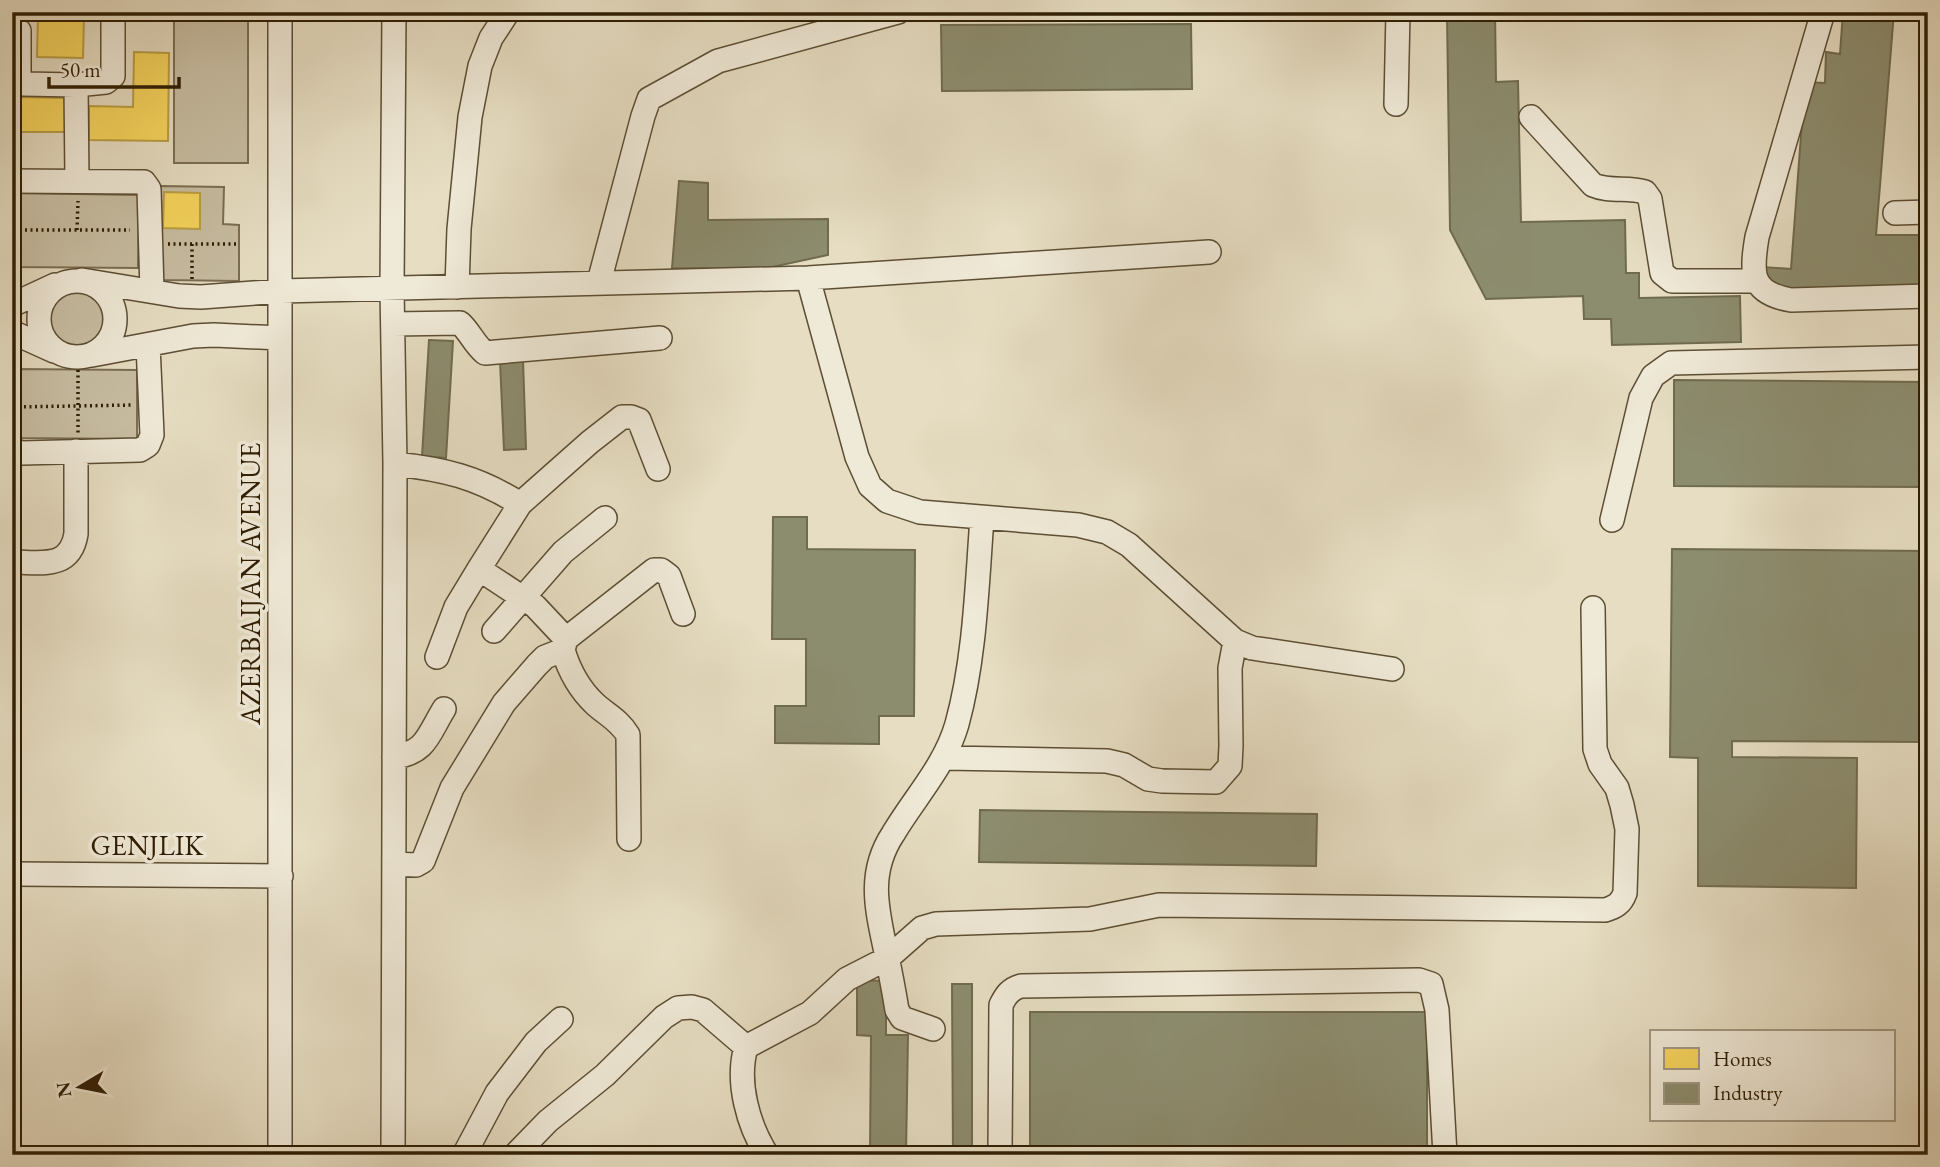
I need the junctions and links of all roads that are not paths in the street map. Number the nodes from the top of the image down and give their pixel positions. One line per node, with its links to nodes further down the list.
1 (113, 12): 9 (street)
2 (280, 12): 23 (street, AZERBAIJAN AVENUE)
3 (394, 12): 22 (street)
4 (508, 12): 21 (street)
5 (898, 12): 20 (street)
6 (1398, 12): 10 (street)
7 (1823, 12): 19 (street)
8 (19, 31): 9 (street)
9 (76, 85): 13 (street)
10 (1396, 104)
11 (1531, 117): 19 (street)
12 (12, 181): 13 (street)
13 (78, 188): 24 (street)
14 (1928, 212): 15 (street)
15 (1895, 213)
16 (1209, 252): 17 (street)
17 (808, 278): 20 (street); 40 (street)
18 (73, 281): 24 (street); 26 (street); 32 (street); 34 (street)
19 (1756, 281): 25 (street)
20 (599, 282): 21 (street)
21 (457, 287): 22 (street)
22 (392, 289): 23 (street); 27 (street)
23 (281, 290): 24 (street); 29 (street, AZERBAIJAN AVENUE)
24 (152, 291)
25 (1928, 296)
26 (12, 305)
27 (393, 324): 30 (street); 37 (street)
28 (12, 332): 32 (street)
29 (280, 338): 31 (street); 59 (street, AZERBAIJAN AVENUE)
30 (660, 338)
31 (148, 345): 34 (street); 35 (street)
32 (59, 353): 34 (street)
33 (1928, 357): 42 (street)
34 (81, 363)
35 (77, 445): 36 (street); 43 (street)
36 (12, 450)
37 (395, 464): 39 (street); 54 (street)
38 (659, 469): 39 (street)
39 (520, 504): 44 (street)
40 (982, 517): 49 (street); 55 (street)
41 (605, 518): 45 (street)
42 (1612, 520)
43 (12, 562)
44 (479, 569): 45 (street); 51 (street)
45 (522, 598): 48 (street); 50 (street)
46 (1592, 608): 60 (street)
47 (683, 614): 50 (street)
48 (494, 631)
49 (1235, 641): 52 (street); 55 (street)
50 (565, 644): 56 (street); 57 (street)
51 (437, 657)
52 (1392, 669)
53 (444, 709): 54 (street)
54 (394, 757): 57 (street)
55 (945, 758): 60 (street)
56 (629, 839)
57 (394, 864): 65 (street)
58 (12, 874): 59 (street, GENJLIK)
59 (281, 876): 64 (street, AZERBAIJAN AVENUE)
60 (888, 958): 62 (street); 63 (street)
61 (561, 1019): 66 (street)
62 (933, 1029)
63 (746, 1047): 67 (street); 68 (street)
64 (280, 1155)
65 (393, 1155)
66 (464, 1155)
67 (515, 1155)
68 (767, 1155)
69 (1000, 1155): 70 (street)
70 (1444, 1155)

